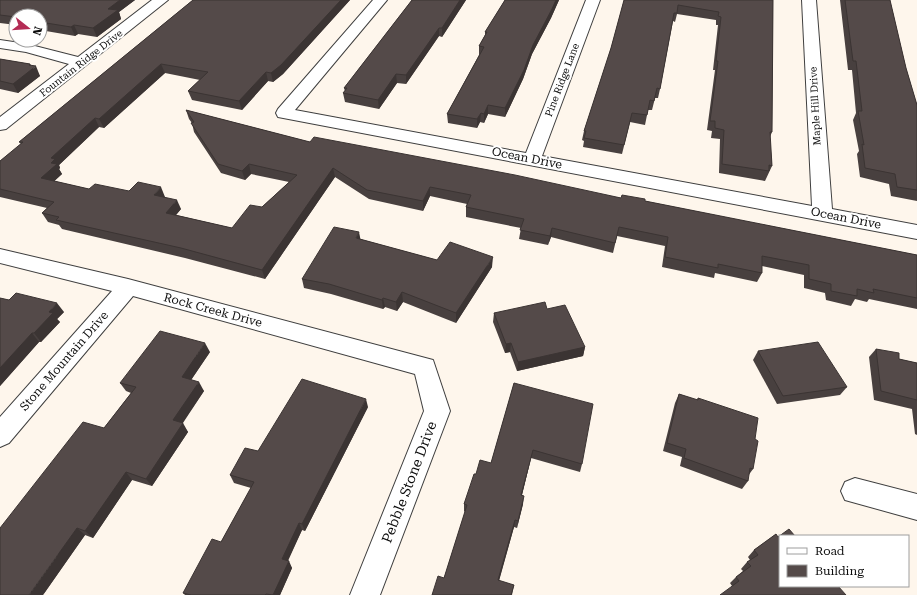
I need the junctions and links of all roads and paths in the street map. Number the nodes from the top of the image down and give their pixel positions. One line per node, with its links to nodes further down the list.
1 (161, 0): 6 (street, Fountain Ridge Drive)
2 (380, 0): 8 (street, Ocean Drive)
3 (593, 0): 8 (street, Pine Ridge Lane)
4 (809, 0): 9 (street, Maple Hill Drive)
5 (0, 44): 6 (street)
6 (81, 63): 7 (street, Fountain Ridge Drive)
7 (0, 125)
8 (532, 159): 9 (street, Ocean Drive)
9 (822, 213): 10 (street, Ocean Drive)
10 (917, 232)
11 (0, 256): 12 (street, Rock Creek Drive)
12 (128, 287): 13 (street, Rock Creek Drive); 14 (street, Stone Mountain Drive)
13 (425, 367): 17 (street, Pebble Stone Drive)
14 (0, 435)
15 (856, 491): 16 (street)
16 (917, 507)
17 (365, 595)

